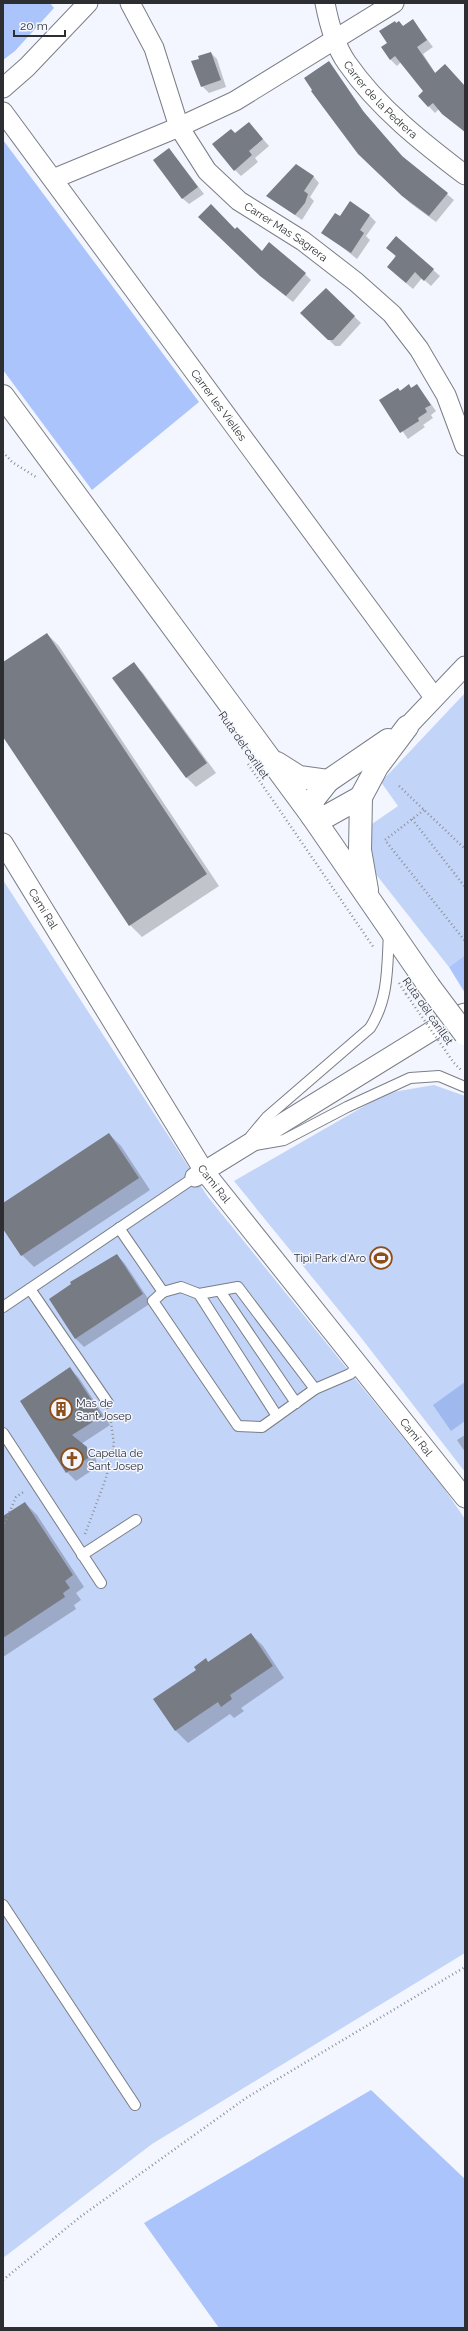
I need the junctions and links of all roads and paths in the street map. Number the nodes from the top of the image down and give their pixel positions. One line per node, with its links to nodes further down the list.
1 (88, 3): 6 (street)
2 (130, 3): 8 (street, Carrer Mas Sagrera)
3 (325, 3): 5 (street, Carrer de la Pedrera)
4 (394, 3): 5 (street)
5 (335, 38): 8 (street); 9 (street, Carrer de la Pedrera)
6 (3, 88)
7 (3, 112): 10 (street, Carrer les Vielles)
8 (179, 127): 10 (street); 12 (street, Carrer Mas Sagrera)
9 (465, 175)
10 (53, 179): 16 (street, Carrer les Vielles)
11 (3, 396): 19 (street)
12 (465, 446)
13 (3, 452): 14 (path)
14 (39, 481)
15 (465, 666): 16 (street)
16 (434, 697): 17 (street)
17 (407, 726): 20 (street); 22 (street)
18 (245, 760): 32 (path, Ruta del carillet)
19 (272, 760): 20 (street); 24 (street)
20 (328, 781): 24 (street)
21 (399, 786): 23 (path)
22 (361, 797): 24 (street); 29 (street)
23 (424, 810): 25 (path); 27 (path)
24 (312, 816): 29 (street)
25 (412, 819): 28 (path); 31 (path)
26 (3, 843): 38 (street, Camí Ral)
27 (465, 849)
28 (465, 887)
29 (369, 897): 30 (street)
30 (389, 926): 32 (lane); 34 (street, bridge)
31 (465, 941)
32 (387, 967): 35 (path, Ruta del carillet, bridge); 37 (lane)
33 (465, 1013): 37 (street)
34 (465, 1034)
35 (454, 1063)
36 (465, 1087): 37 (lane)
37 (242, 1148): 38 (street)
38 (199, 1174): 39 (lane); 45 (street, Camí Ral)
39 (119, 1228): 40 (lane); 42 (lane)
40 (30, 1289): 44 (lane); 47 (lane)
41 (220, 1291): 43 (lane); 46 (lane); 48 (lane)
42 (163, 1292): 43 (lane); 49 (lane)
43 (199, 1294): 49 (lane)
44 (3, 1307)
45 (360, 1365): 46 (lane); 52 (street, Camí Ral)
46 (315, 1389): 48 (lane)
47 (108, 1403): 55 (path)
48 (296, 1403): 49 (lane)
49 (277, 1416)
50 (3, 1433): 55 (lane)
51 (16, 1497): 54 (path)
52 (465, 1498)
53 (136, 1520): 55 (lane)
54 (3, 1527)
55 (80, 1550): 56 (lane)
56 (101, 1584)
57 (3, 1905): 59 (lane)
58 (465, 1967): 60 (path)
59 (135, 2105)
60 (3, 2280)

